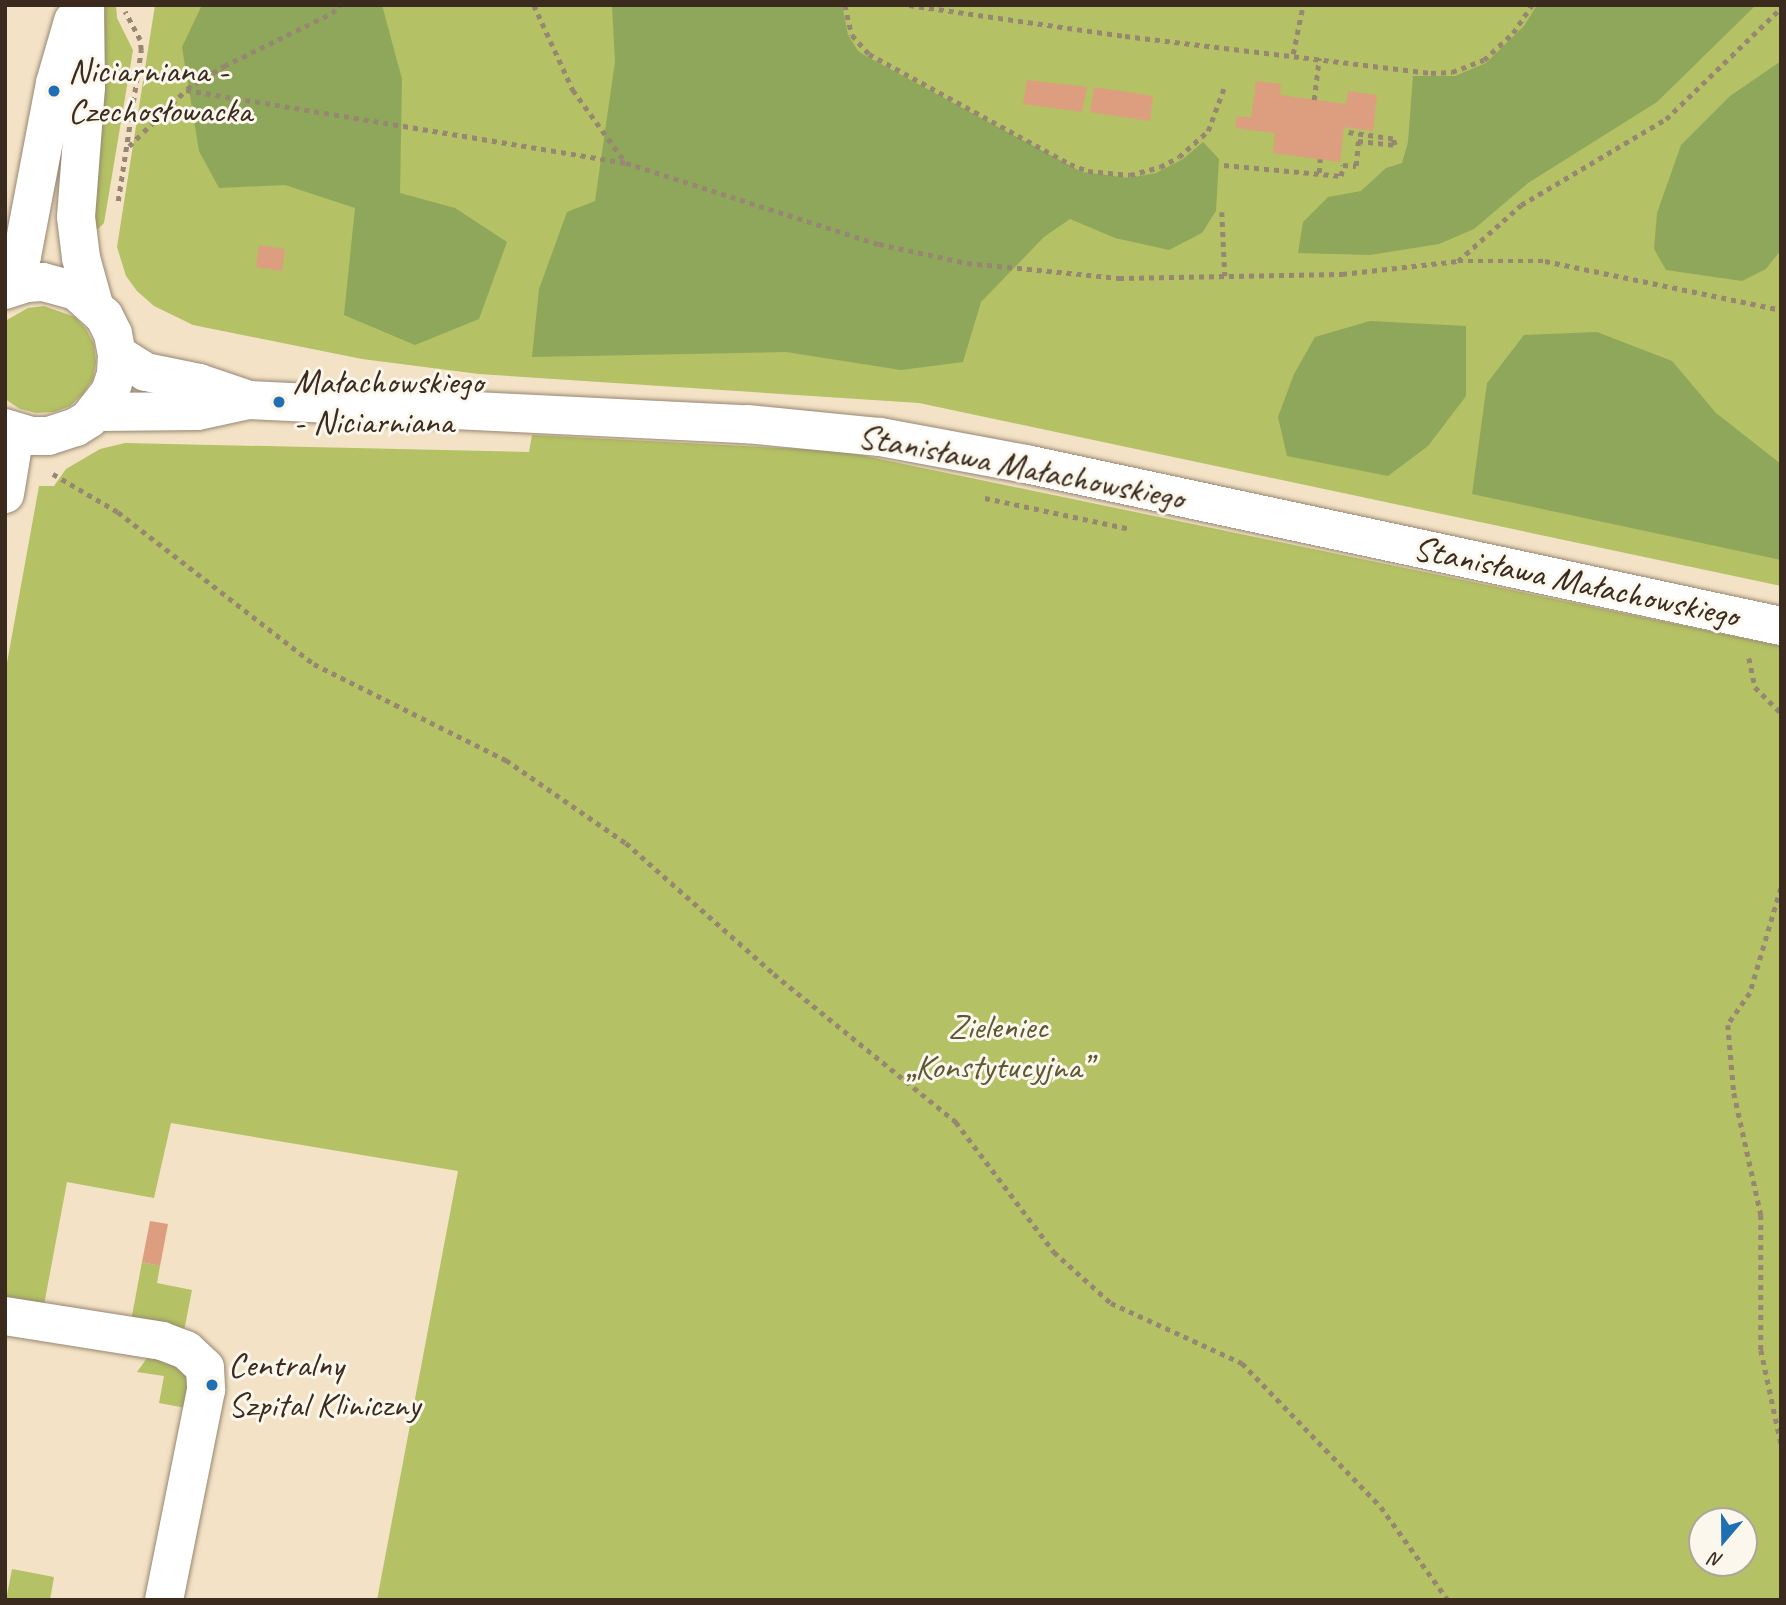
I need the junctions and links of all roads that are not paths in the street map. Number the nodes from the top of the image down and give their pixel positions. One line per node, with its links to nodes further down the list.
1 (78, 5): 3 (street)
2 (85, 5): 4 (street)
3 (7, 289): 4 (street)
4 (94, 305): 5 (street)
5 (117, 354): 6 (street, Stanisława Małachowskiego); 7 (street)
6 (248, 400): 7 (street, Stanisława Małachowskiego); 10 (street, Stanisława Małachowskiego)
7 (97, 412): 8 (street)
8 (10, 430): 9 (street)
9 (5, 494)
10 (1781, 626)
11 (5, 1316): 12 (street)
12 (164, 1600)

